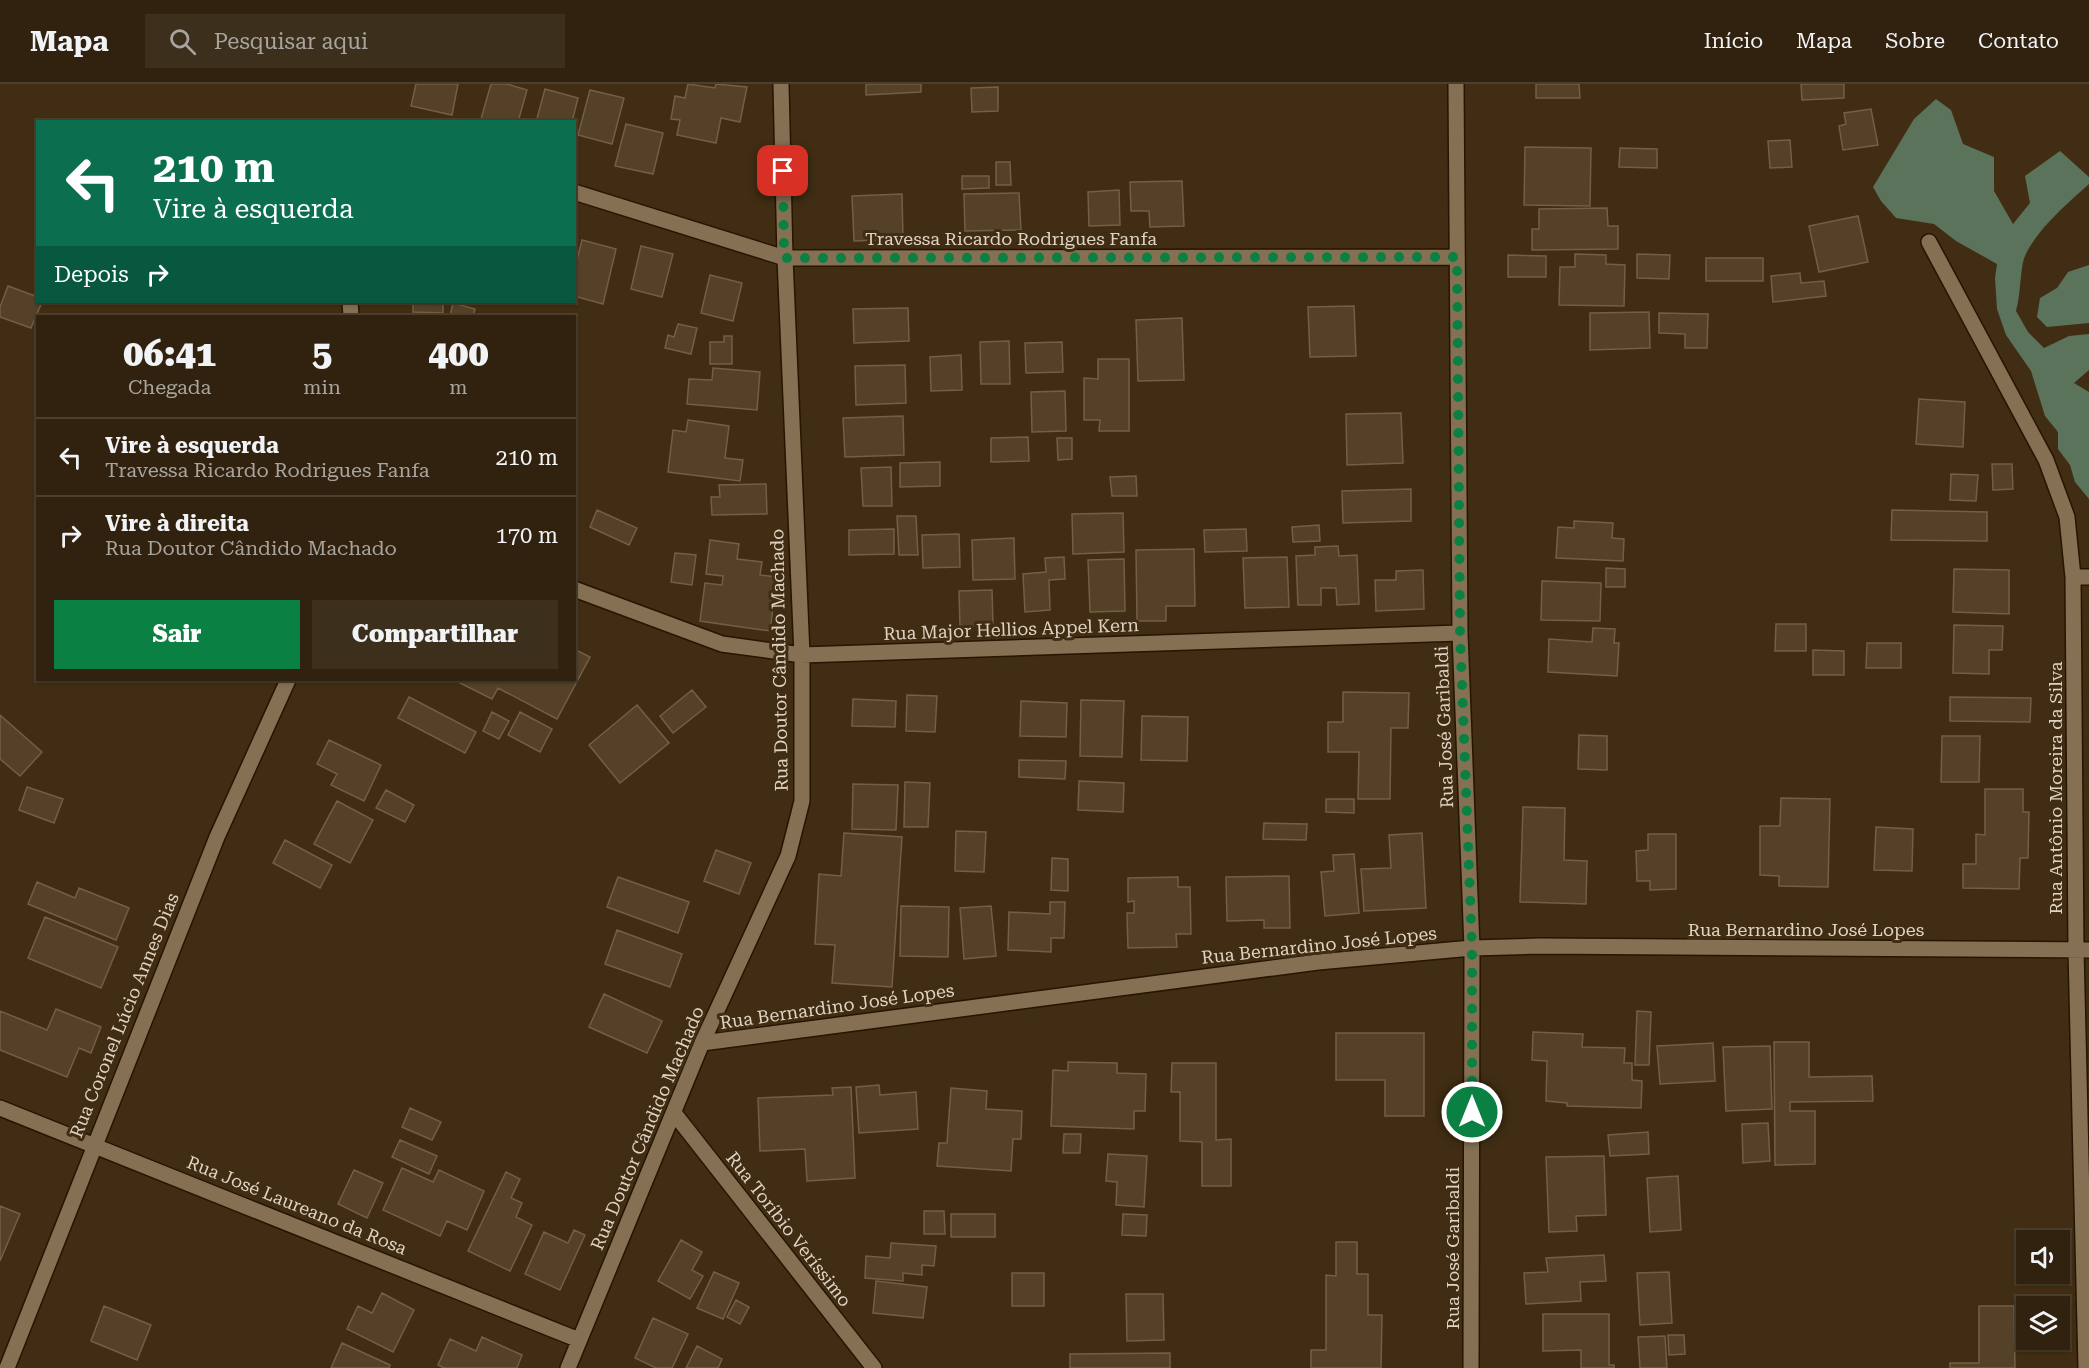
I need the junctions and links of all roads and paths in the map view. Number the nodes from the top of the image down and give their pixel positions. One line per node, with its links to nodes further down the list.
1 (781, 84): 6 (street, Rua Doutor Cândido Machado)
2 (1456, 84): 5 (street, Rua José Garibaldi)
3 (576, 193): 6 (street, Travessa Ricardo Rodrigues Fanfa)
4 (1929, 242): 7 (street, Rua Antônio Moreira da Silva)
5 (1457, 257): 6 (street, Travessa Ricardo Rodrigues Fanfa); 10 (street, Rua José Garibaldi)
6 (784, 258): 11 (street, Rua Doutor Cândido Machado)
7 (2073, 577): 8 (street); 14 (street, Rua Antônio Moreira da Silva)
8 (2089, 577)
9 (576, 590): 11 (street, Rua Major Hellios Appel Kern)
10 (1460, 633): 11 (street, Rua Major Hellios Appel Kern); 13 (street, Rua José Garibaldi)
11 (802, 655): 15 (street, Rua Doutor Cândido Machado)
12 (288, 681): 18 (street, Rua Coronel Lúcio Annes Dias)
13 (1472, 948): 14 (street, Rua Bernardino José Lopes); 15 (street, Rua Bernardino José Lopes); 23 (street, Rua José Garibaldi)
14 (2082, 950): 24 (street, Rua Antônio Moreira da Silva)
15 (702, 1043): 17 (street, Rua Doutor Cândido Machado)
16 (0, 1108): 18 (street, Rua José Laureano da Rosa)
17 (674, 1113): 19 (street, Rua Doutor Cândido Machado); 22 (street, Rua Toríbio Veríssimo)
18 (93, 1144): 19 (street, Rua José Laureano da Rosa); 20 (street, Rua Coronel Lúcio Annes Dias)
19 (579, 1340): 21 (street, Rua Doutor Cândido Machado)
20 (7, 1368)
21 (568, 1368)
22 (874, 1368)
23 (1471, 1368)
24 (2086, 1368)

